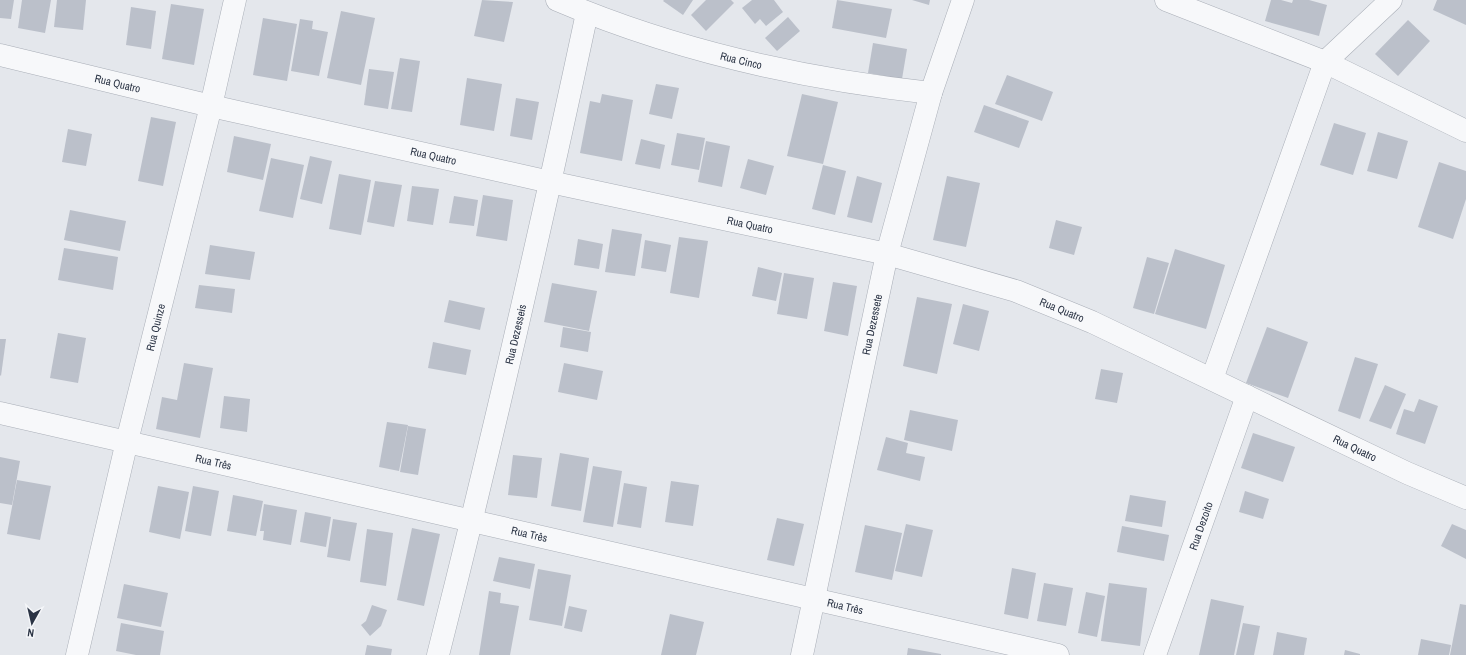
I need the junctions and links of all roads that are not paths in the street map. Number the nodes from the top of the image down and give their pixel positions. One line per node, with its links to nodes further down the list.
1 (235, 0): 10 (street, Rua Quinze)
2 (557, 0): 6 (street, Rua Cinco)
3 (963, 0): 9 (street, Rua Dezessete)
4 (1166, 0): 8 (street)
5 (1391, 0): 8 (street)
6 (587, 13): 9 (street, Rua Cinco); 12 (street, Rua Dezesseis)
7 (0, 55): 10 (street, Rua Quatro)
8 (1325, 62): 11 (street); 14 (street)
9 (931, 94): 13 (street, Rua Dezessete)
10 (211, 106): 12 (street, Rua Quatro); 17 (street, Rua Quinze)
11 (1466, 132)
12 (550, 182): 13 (street, Rua Quatro); 19 (street, Rua Dezesseis)
13 (887, 254): 14 (street, Rua Quatro); 20 (street, Rua Dezessete)
14 (1212, 379): 15 (street, Rua Quatro)
15 (1247, 396): 18 (street, Rua Quatro); 25 (street, Rua Dezoito)
16 (0, 413): 17 (street, Rua Três)
17 (127, 441): 19 (street, Rua Três); 21 (street, Rua Quinze)
18 (1466, 498)
19 (472, 522): 20 (street, Rua Três); 22 (street, Rua Dezesseis)
20 (814, 600): 23 (street, Rua Dezessete); 24 (street, Rua Três)
21 (77, 655)
22 (438, 655)
23 (802, 655)
24 (1058, 655)
25 (1155, 655)

